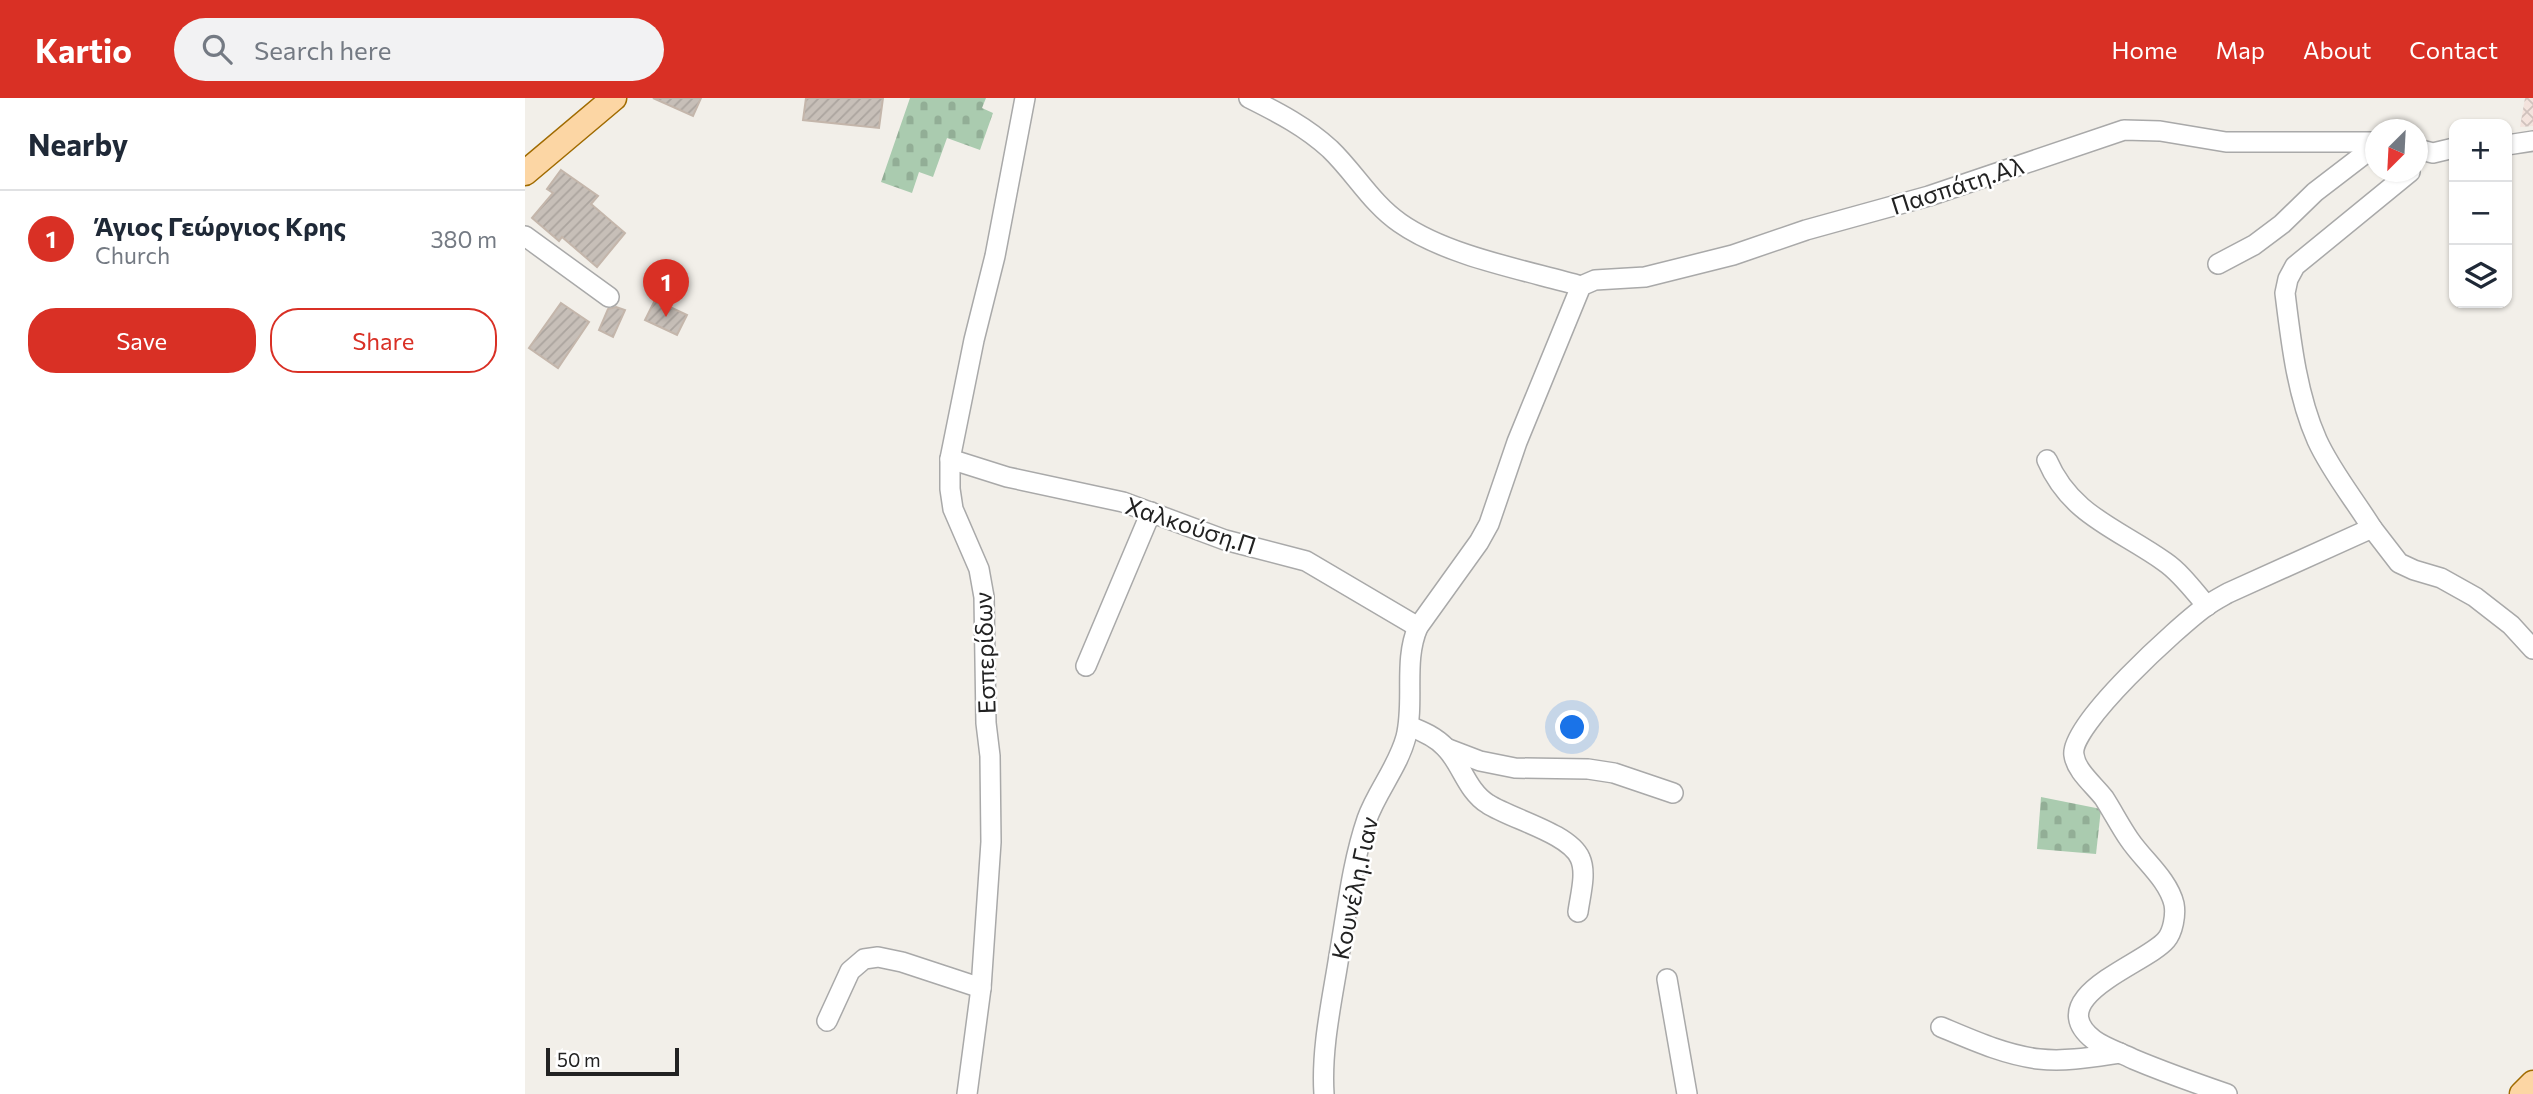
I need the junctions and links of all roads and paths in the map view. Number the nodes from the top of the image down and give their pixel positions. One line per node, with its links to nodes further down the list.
1 (614, 98): 10 (main road)
2 (1025, 98): 16 (street, Εσπερίδων)
3 (1249, 98): 14 (street)
4 (2533, 141): 6 (street)
5 (2365, 144): 14 (street, Πασπάτη.Αλ)
6 (2512, 144)
7 (2449, 149): 9 (street)
8 (2365, 152): 13 (street)
9 (2428, 155)
10 (525, 173)
11 (2398, 182): 19 (street)
12 (525, 236): 15 (street)
13 (2218, 264)
14 (1581, 286): 21 (street)
15 (609, 297)
16 (950, 460): 18 (street, Χαλκούση.Π); 29 (street, Εσπερίδων)
17 (2047, 460): 20 (street)
18 (1151, 512): 21 (street, Χαλκούση.Π); 23 (street)
19 (2372, 528): 20 (street); 22 (street)
20 (2207, 606): 32 (street)
21 (1418, 627): 24 (street, Κουνέλη.Γιαν)
22 (2533, 649)
23 (1086, 666)
24 (1409, 726): 25 (street); 35 (street, Κουνέλη.Γιαν)
25 (1446, 748): 26 (street); 27 (street)
26 (1674, 793)
27 (1578, 912)
28 (1667, 979): 36 (street)
29 (981, 988): 30 (street); 34 (street, Εσπερίδων)
30 (827, 1021)
31 (1941, 1027): 32 (street)
32 (2120, 1053): 37 (street)
33 (2533, 1083): 38 (main road)
34 (967, 1094)
35 (1324, 1094)
36 (1687, 1094)
37 (2227, 1094)
38 (2522, 1094)

